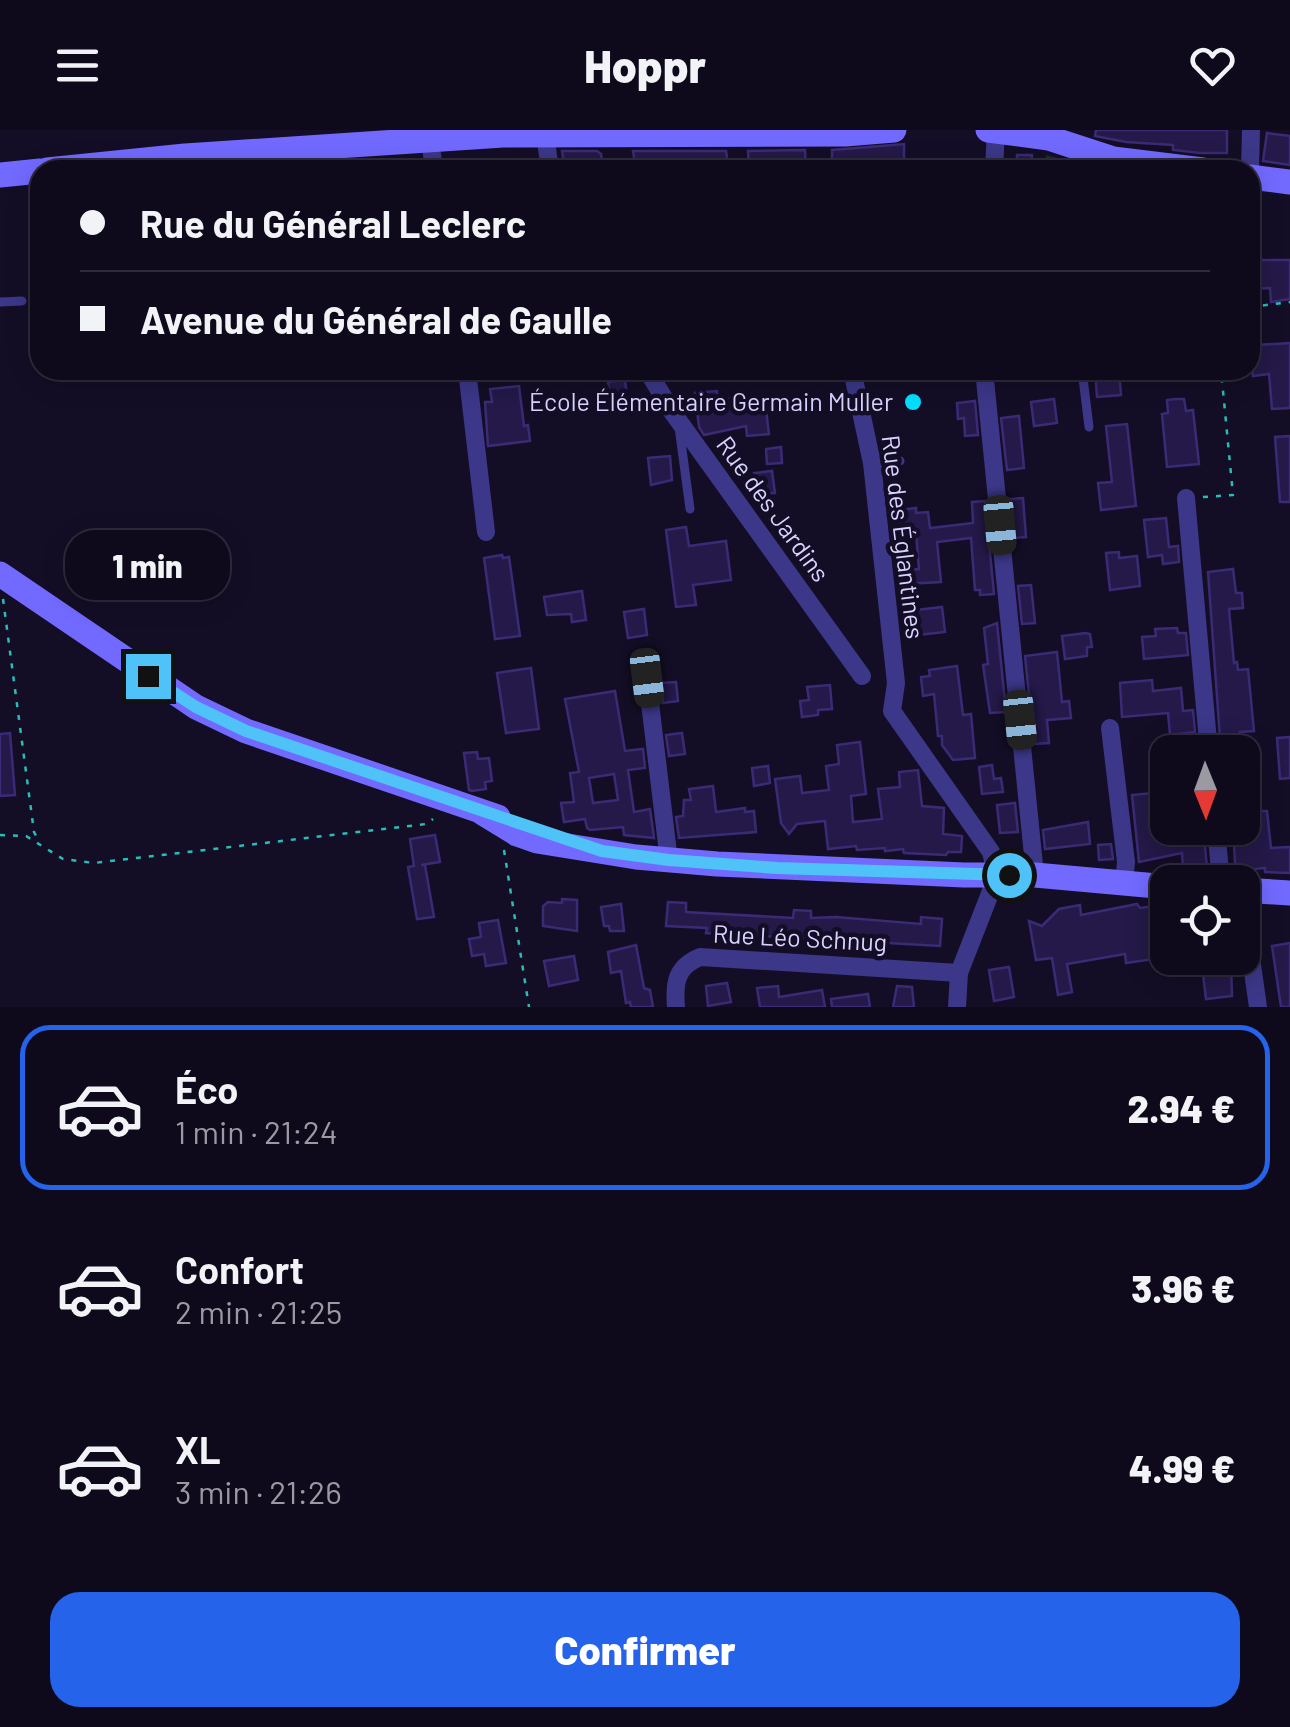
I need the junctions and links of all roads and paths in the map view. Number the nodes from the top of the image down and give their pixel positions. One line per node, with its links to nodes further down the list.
1 (894, 130): 5 (main road)
2 (988, 130): 3 (main road)
3 (996, 130): 10 (street); 11 (main road)
4 (1251, 130): 12 (street)
5 (551, 132): 6 (main road); 9 (street)
6 (427, 139): 7 (main road); 8 (street)
7 (144, 160)
8 (432, 160)
9 (550, 160)
10 (994, 160)
11 (1101, 160)
12 (1250, 160)
13 (30, 172): 14 (main road)
14 (0, 175)
15 (1260, 176): 16 (main road)
16 (1290, 182)
17 (22, 300): 18 (lane)
18 (0, 302)
19 (1290, 302): 20 (path)
20 (1260, 306)
21 (468, 380): 33 (street)
22 (654, 380): 27 (street, Rue des Jardins)
23 (854, 380): 30 (street, Rue des Églantines)
24 (985, 380): 45 (street)
25 (1083, 380): 28 (lane)
26 (1222, 380): 31 (path)
27 (678, 419): 32 (lane); 35 (street, Rue des Jardins)
28 (1089, 427)
29 (900, 461): 30 (lane)
30 (872, 463): 44 (street, Rue des Églantines)
31 (1186, 498): 38 (street)
32 (690, 509)
33 (486, 532)
34 (4, 578): 39 (main road); 42 (path)
35 (862, 676)
36 (647, 678): 43 (street)
37 (1110, 728): 46 (street)
38 (1207, 735)
39 (453, 802): 40 (main road); 42 (path)
40 (492, 820): 43 (main road); 52 (path)
41 (0, 835): 42 (path)
42 (40, 843)
43 (669, 860): 44 (main road)
44 (993, 875): 45 (main road); 50 (street)
45 (1036, 875): 46 (main road)
46 (1124, 884): 47 (main road)
47 (1150, 886)
48 (1260, 892): 49 (main road)
49 (1290, 893)
50 (959, 973): 53 (street, Rue Léo Schnug); 54 (street)
51 (1254, 975): 55 (street)
52 (528, 1007)
53 (676, 1007)
54 (957, 1007)
55 (1258, 1007)

